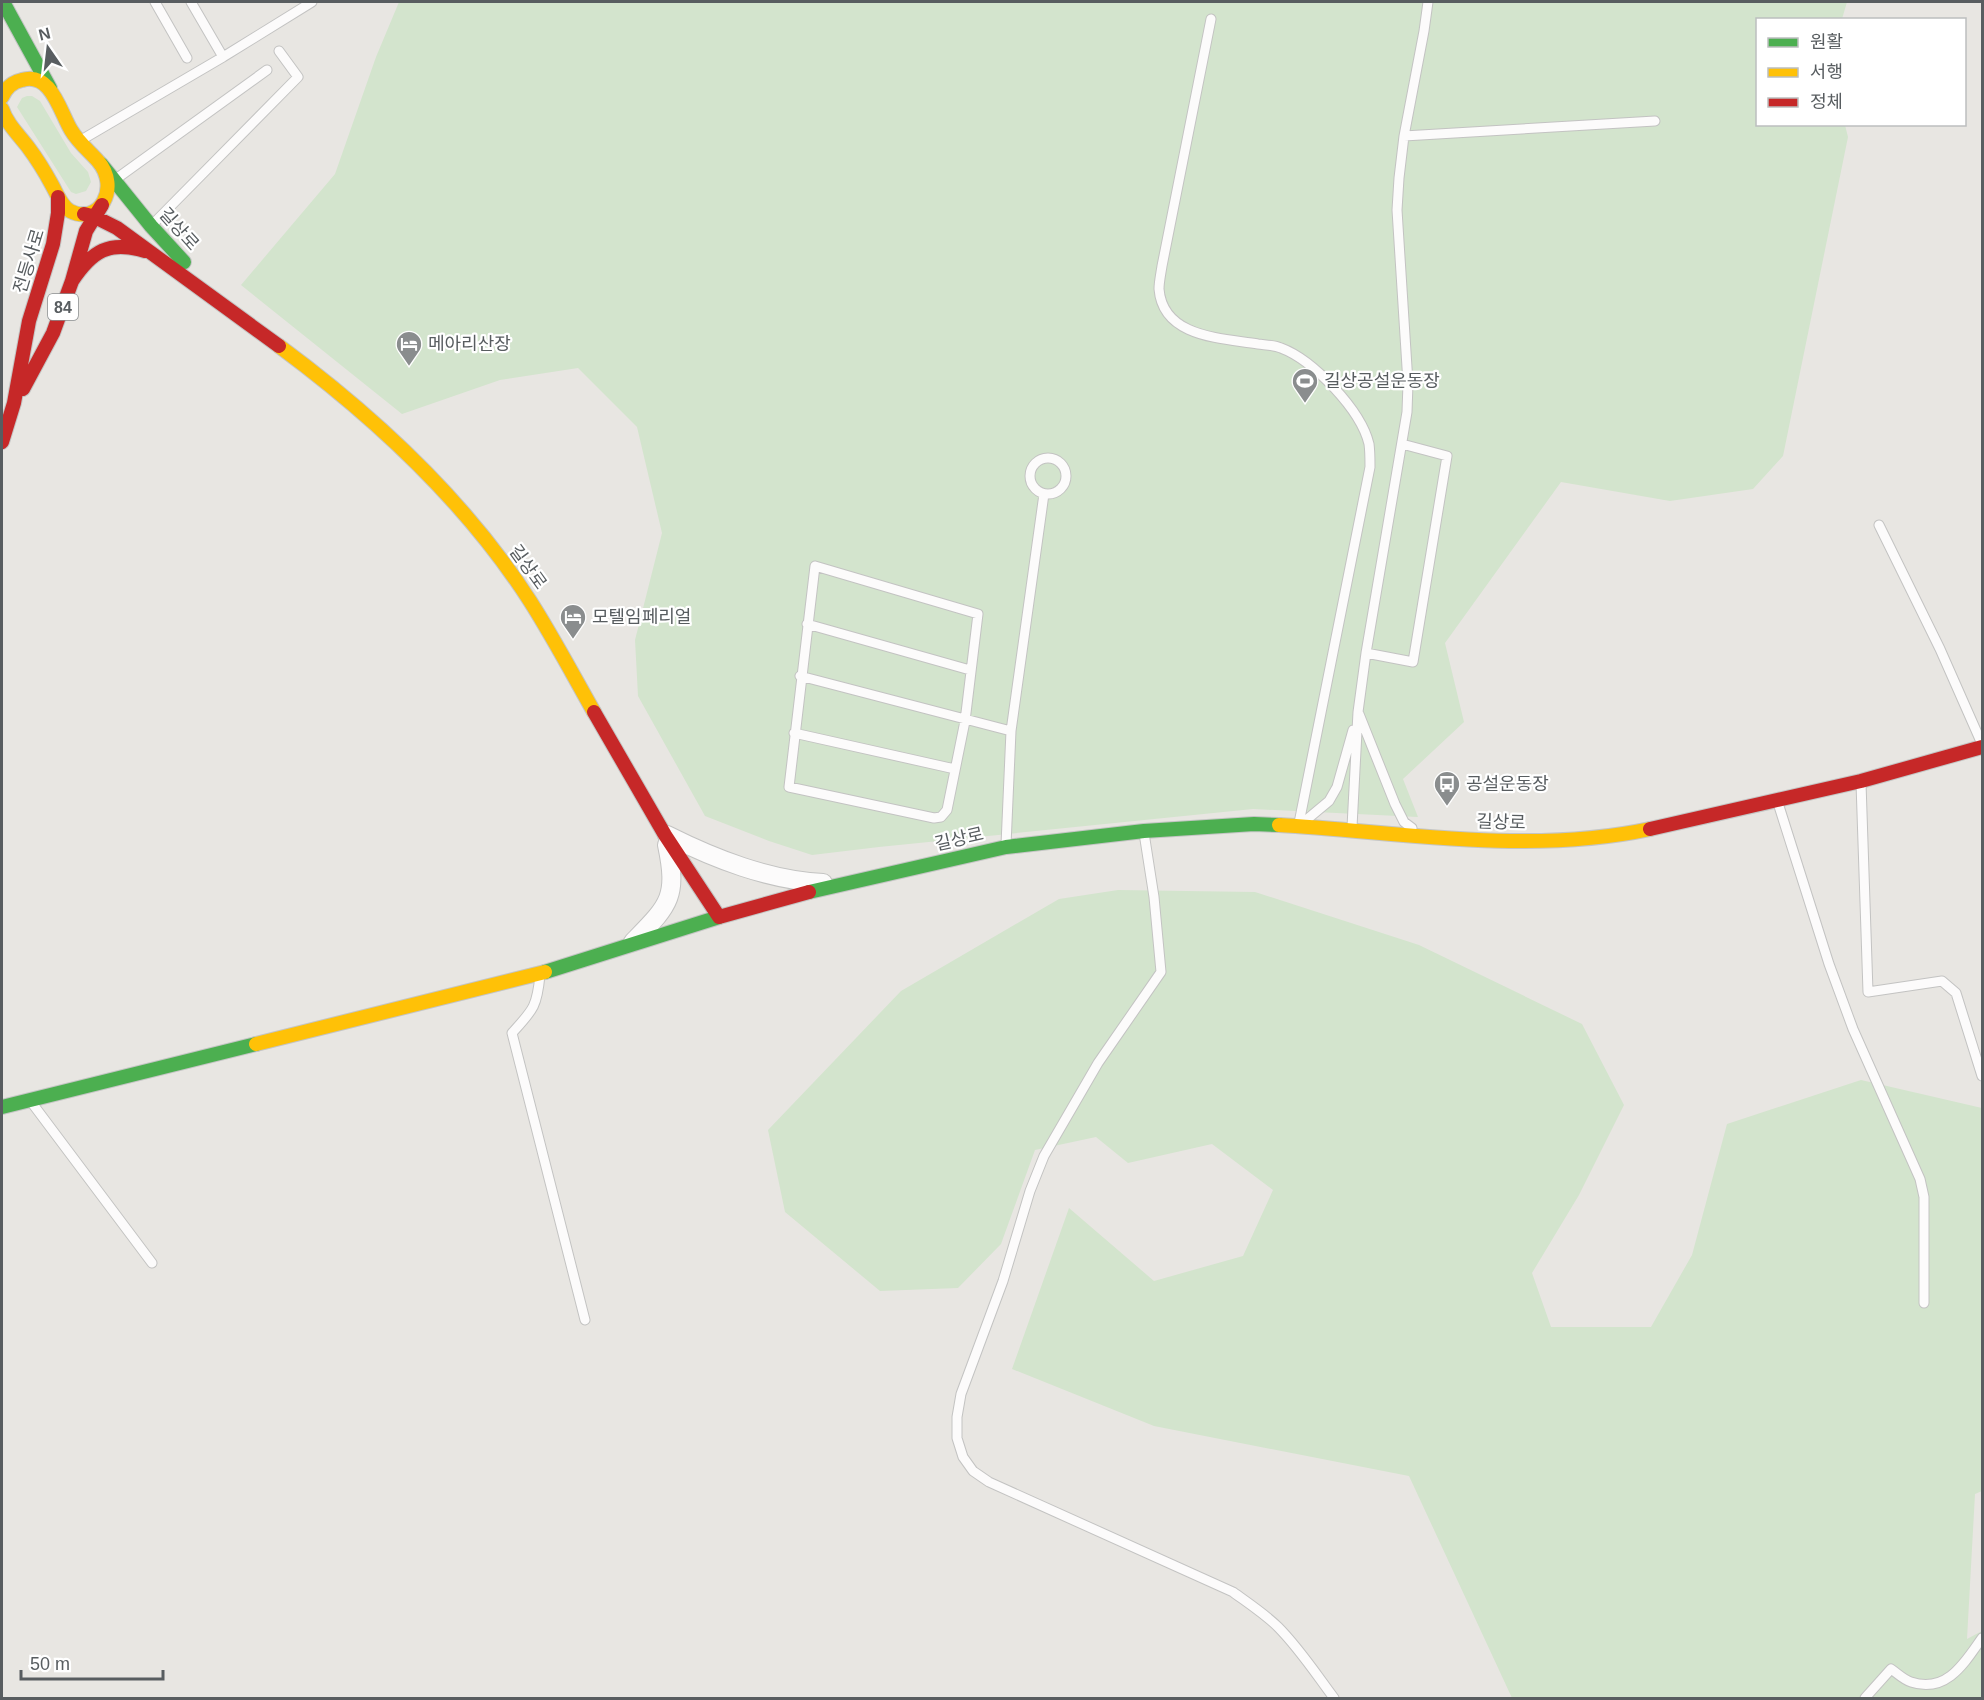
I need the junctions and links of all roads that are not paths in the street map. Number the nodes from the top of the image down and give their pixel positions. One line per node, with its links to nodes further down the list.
1 (3, 2): 12 (street)
2 (155, 2): 9 (lane)
3 (191, 2): 8 (lane)
4 (312, 2): 8 (lane)
5 (1428, 2): 15 (lane)
6 (1211, 19): 42 (lane)
7 (279, 51): 21 (lane)
8 (223, 57): 16 (lane)
9 (187, 58)
10 (267, 70): 18 (lane)
11 (6, 83): 12 (street)
12 (50, 88): 16 (street, 길상로)
13 (4, 116): 19 (street)
14 (1655, 121): 15 (lane)
15 (1404, 136): 27 (lane)
16 (79, 141): 17 (street, 길상로)
17 (101, 164): 18 (street, 길상로); 20 (street, 전등사로)
18 (114, 180): 21 (street, 길상로)
19 (58, 197): 20 (street, 길상로); 25 (street, 전등사로 / 84)
20 (93, 212): 22 (street, 길상로); 23 (street, 전등사로 / 84)
21 (151, 226): 24 (street, 길상로)
22 (152, 254): 23 (street); 24 (street, 길상로)
23 (72, 281): 25 (street, 전등사로 / 84)
24 (234, 315): 45 (street, 길상로)
25 (14, 405): 26 (street, 전등사로 / 84)
26 (2, 442)
27 (1402, 444): 31 (lane); 31 (lane)
28 (1044, 494): 28 (lane); 36 (lane)
29 (1879, 525): 38 (lane)
30 (807, 624): 32 (lane); 32 (lane); 33 (lane)
31 (1366, 653): 34 (lane)
32 (970, 670): 35 (lane)
33 (800, 676): 35 (lane); 37 (lane)
34 (1358, 712): 42 (lane); 43 (lane); 46 (lane)
35 (965, 720): 36 (lane); 39 (lane)
36 (1011, 731): 47 (lane)
37 (794, 733): 39 (lane); 39 (lane)
38 (1983, 745): 40 (street, 길상로)
39 (955, 769)
40 (1861, 780): 41 (street, 길상로); 52 (lane)
41 (1777, 801): 46 (street, 길상로); 56 (lane)
42 (1299, 826): 43 (street, 길상로); 44 (street, 길상로)
43 (1351, 829): 46 (street, 길상로)
44 (1144, 831): 47 (street, 길상로); 59 (lane)
45 (665, 835): 48 (street); 49 (street, 길상로); 50 (street)
46 (1421, 835)
47 (1006, 847): 48 (street, 길상로)
48 (839, 884): 49 (street, 길상로)
49 (719, 917): 50 (street)
50 (630, 945): 51 (street)
51 (541, 973): 53 (street); 57 (lane)
52 (1983, 1076)
53 (31, 1101): 54 (street); 55 (lane)
54 (2, 1107)
55 (152, 1263)
56 (1924, 1303)
57 (585, 1320)
58 (1983, 1638): 60 (lane)
59 (1334, 1698)
60 (1865, 1698)

